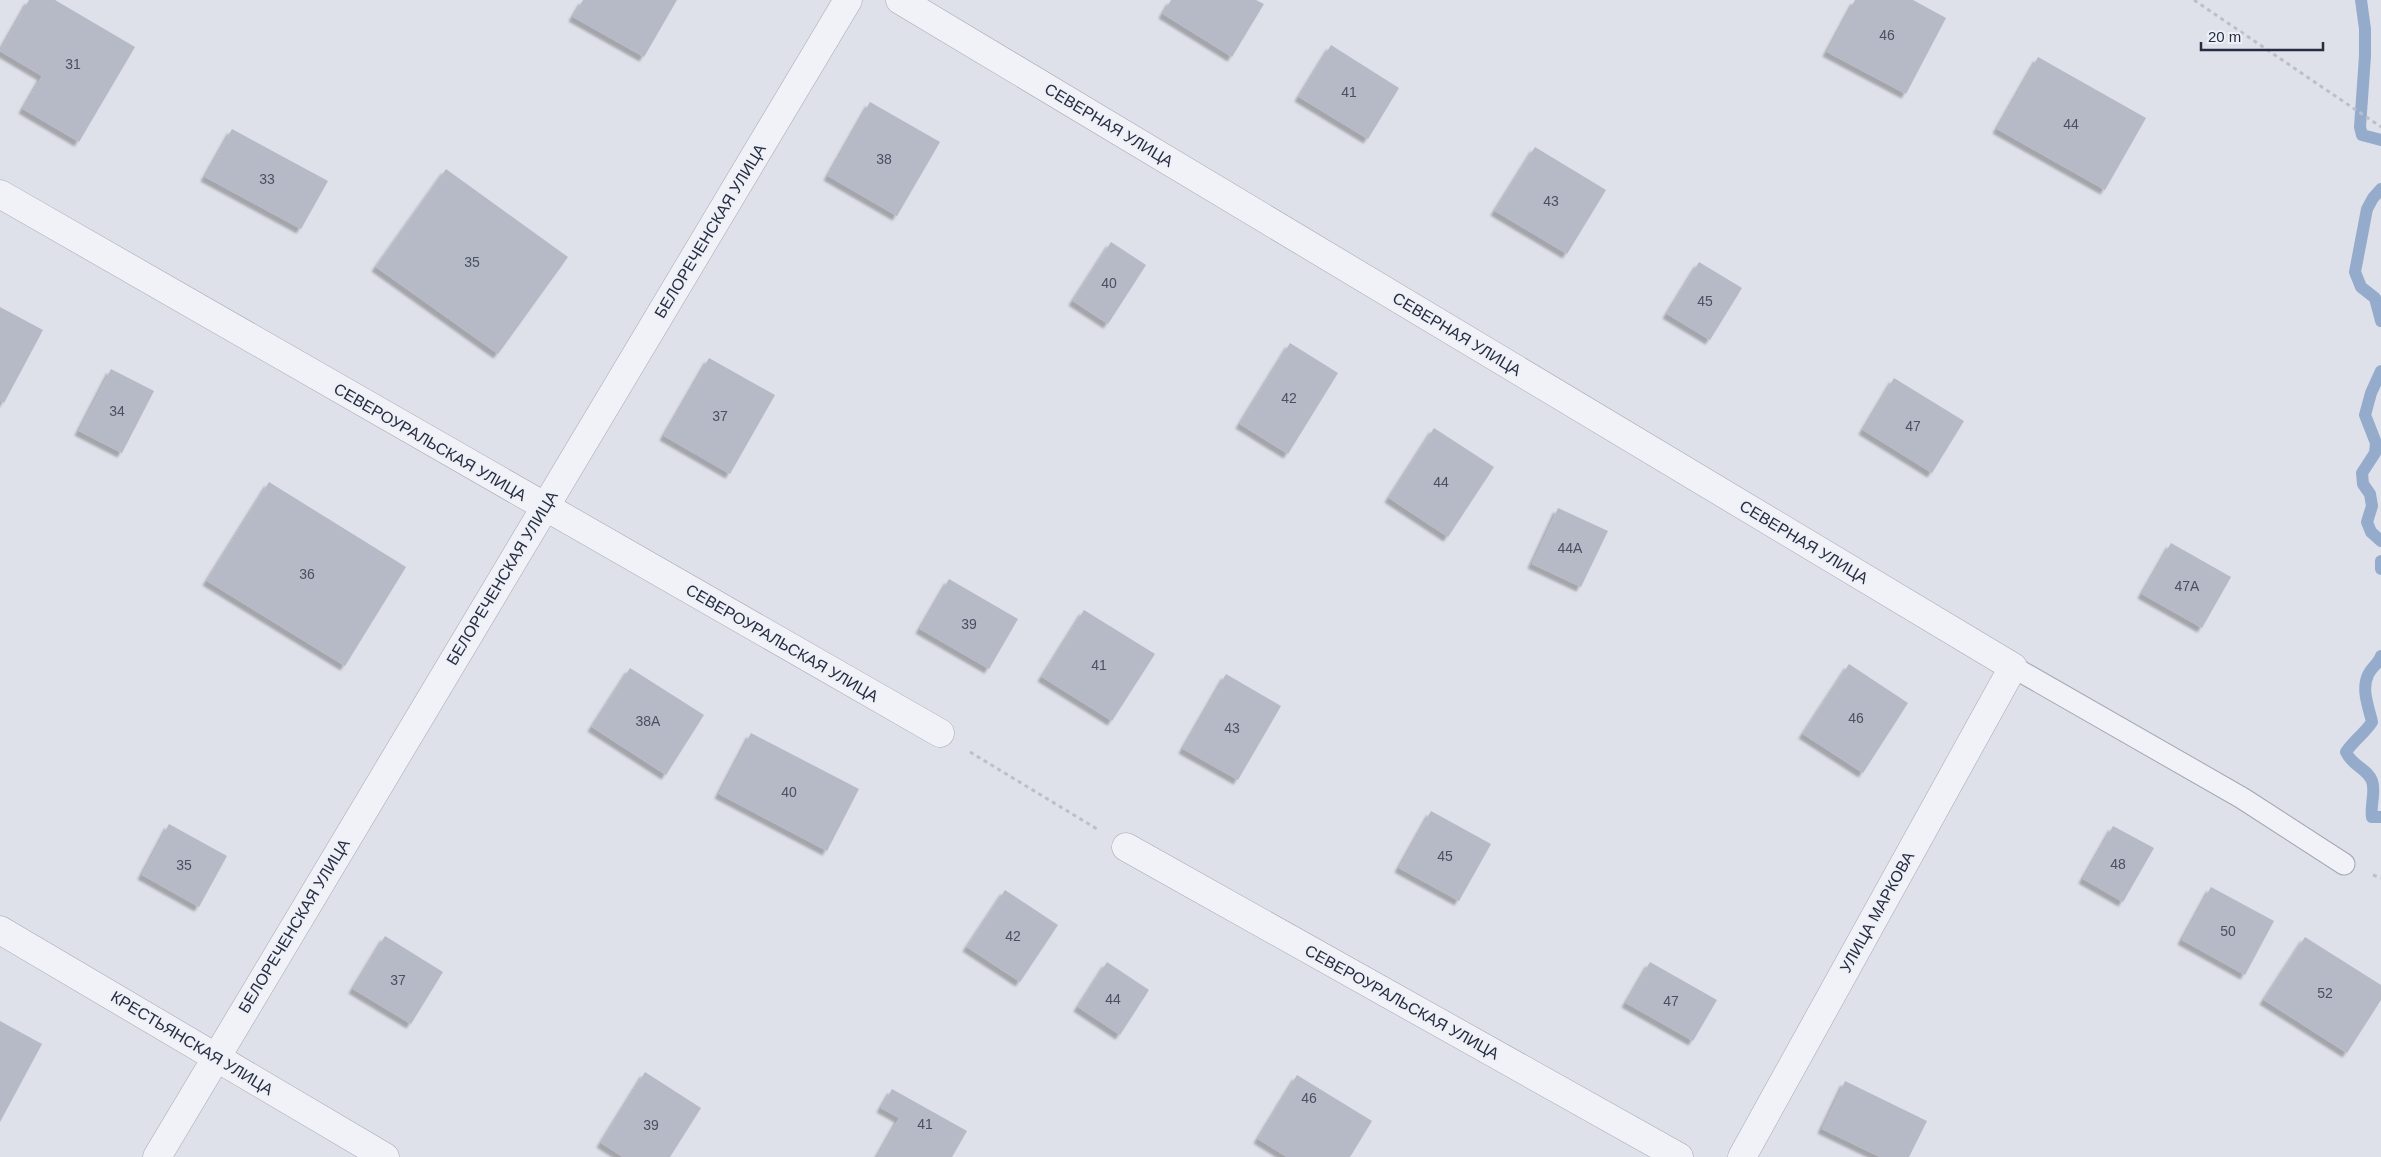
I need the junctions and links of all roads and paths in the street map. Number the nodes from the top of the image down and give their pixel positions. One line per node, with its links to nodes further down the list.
1 (848, 0): 6 (street, БЕЛОРЕЧЕНСКАЯ УЛИЦА)
2 (900, 0): 7 (street, СЕВЕРНАЯ УЛИЦА)
3 (2194, 0): 4 (path)
4 (2381, 127)
5 (0, 194): 6 (street, СЕВЕРОУРАЛЬСКАЯ УЛИЦА)
6 (544, 508): 8 (street, СЕВЕРОУРАЛЬСКАЯ УЛИЦА); 12 (street, БЕЛОРЕЧЕНСКАЯ УЛИЦА)
7 (2013, 667): 10 (lane); 16 (street, УЛИЦА МАРКОВА)
8 (940, 733): 9 (path)
9 (1126, 846): 15 (street, СЕВЕРОУРАЛЬСКАЯ УЛИЦА)
10 (2344, 864)
11 (0, 930): 12 (street, КРЕСТЬЯНСКАЯ УЛИЦА)
12 (216, 1057): 13 (street, БЕЛОРЕЧЕНСКАЯ УЛИЦА); 14 (street, КРЕСТЬЯНСКАЯ УЛИЦА)
13 (157, 1157)
14 (384, 1157)
15 (1679, 1157)
16 (1742, 1157)

